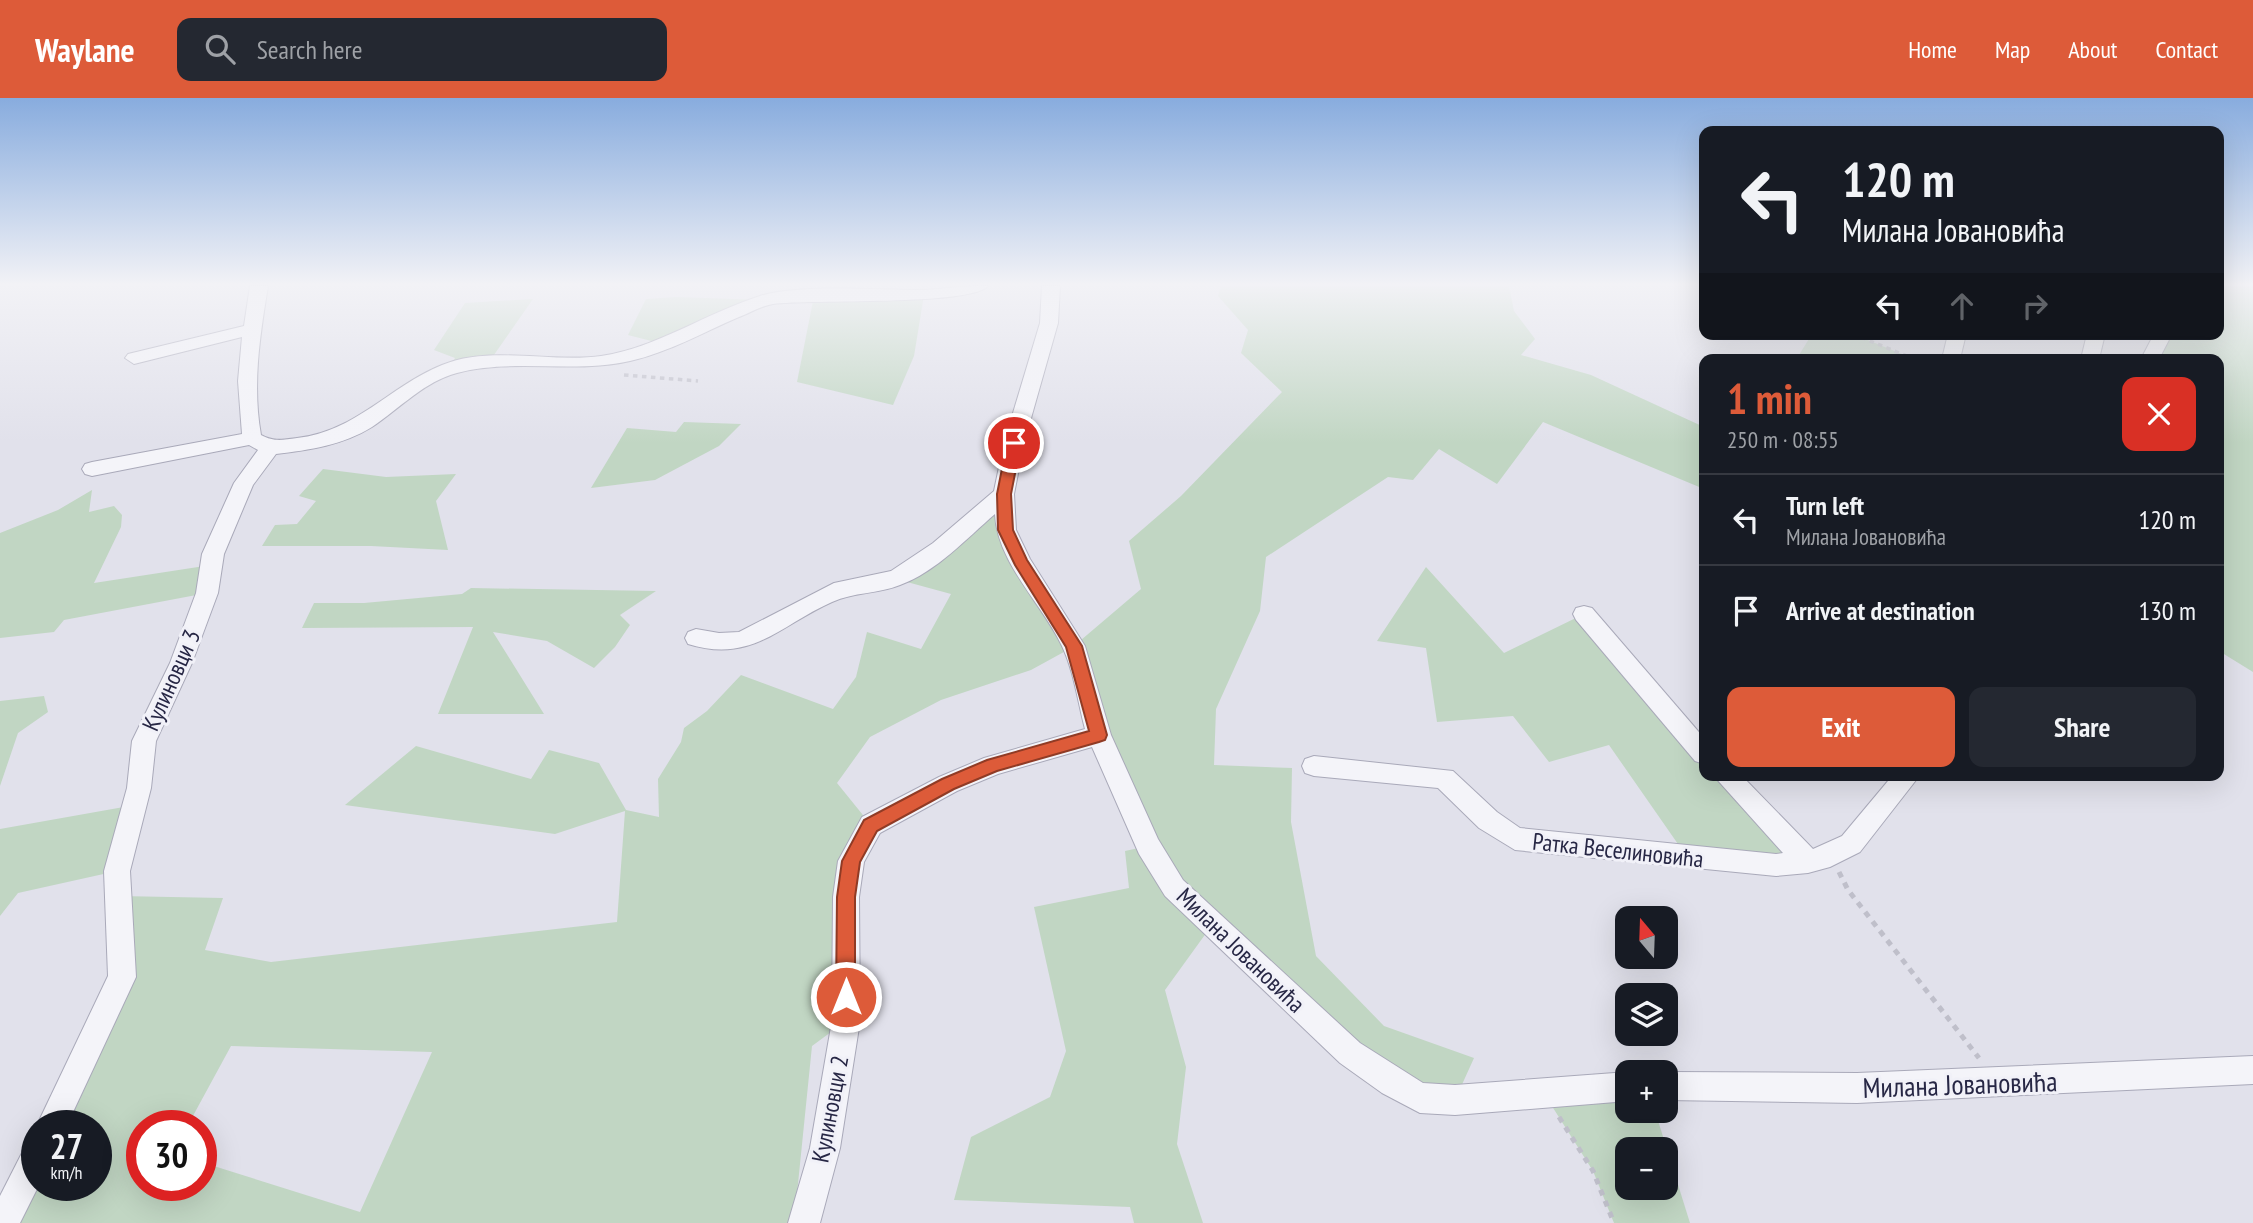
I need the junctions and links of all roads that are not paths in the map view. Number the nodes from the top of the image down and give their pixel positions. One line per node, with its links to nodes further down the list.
1 (214, 338): 5 (street)
2 (252, 338): 6 (street)
3 (672, 338): 6 (street)
4 (1044, 338): 8 (street, Милана Јовановића)
5 (134, 358)
6 (261, 443): 7 (street); 20 (street, Кулиновци 3)
7 (92, 469)
8 (1004, 494): 10 (street); 11 (street, Милана Јовановића)
9 (1584, 614): 12 (street)
10 (696, 638)
11 (1099, 735): 19 (street, Милана Јовановића); 23 (street, Кулиновци 2)
12 (1699, 748)
13 (1314, 766): 16 (street, Ратка Веселиновића)
14 (1732, 781): 16 (street)
15 (1903, 781): 16 (street)
16 (1819, 859)
17 (2253, 1070): 18 (street, Милана Јовановића)
18 (1678, 1086)
19 (1615, 1087)
20 (59, 1110)
21 (21, 1188): 22 (street)
22 (3, 1223)
23 (804, 1223)

